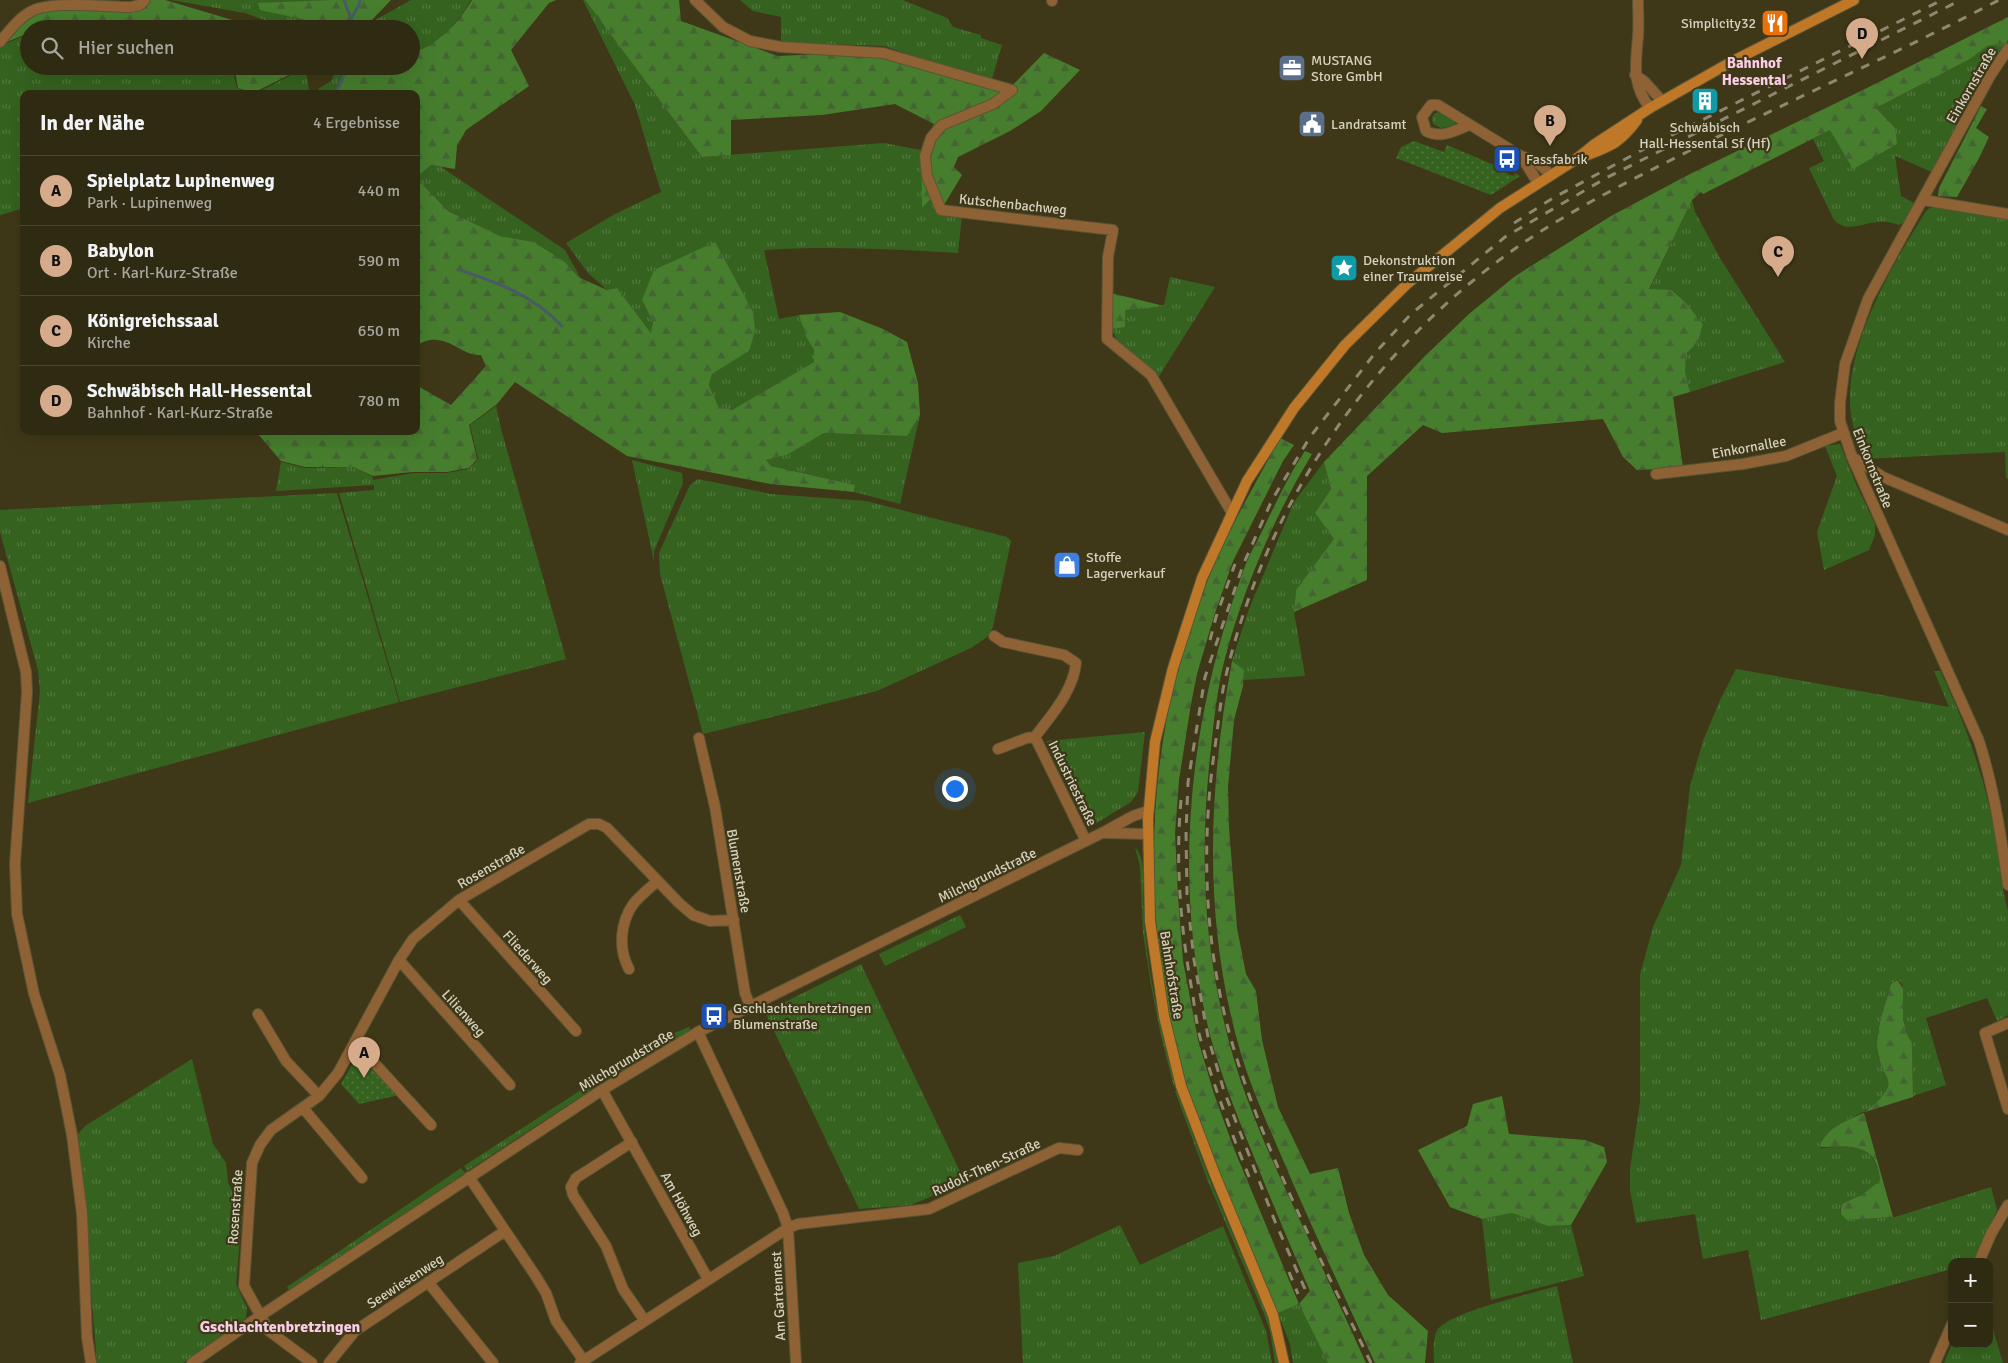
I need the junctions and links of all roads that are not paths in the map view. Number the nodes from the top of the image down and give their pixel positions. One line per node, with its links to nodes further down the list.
1 (145, 0): 5 (street)
2 (695, 0): 19 (street, Kutschenbachweg)
3 (1638, 0): 7 (street)
4 (1854, 0): 8 (main road, Bahnhofstraße)
5 (0, 42)
6 (2008, 49): 14 (street, Einkornstraße)
7 (1635, 75): 8 (street); 9 (street)
8 (1662, 101): 9 (main road, Bahnhofstraße)
9 (1650, 108): 12 (main road, Bahnhofstraße)
10 (1469, 125): 11 (street)
11 (1521, 156): 12 (street); 13 (street)
12 (1550, 175): 13 (main road, Bahnhofstraße)
13 (1538, 184): 19 (main road, Bahnhofstraße)
14 (1923, 200): 15 (street); 16 (street, Einkornstraße)
15 (2008, 214)
16 (1843, 433): 17 (street, Einkornstraße); 18 (street, Einkornallee)
17 (1852, 458): 20 (street); 31 (street, Einkornstraße)
18 (1656, 474)
19 (1232, 513): 26 (main road, Bahnhofstraße)
20 (2008, 530)
21 (0, 566): 62 (street)
22 (994, 636): 23 (street, Industriestraße)
23 (1035, 737): 25 (street, Industriestraße); 29 (street, Industriestraße)
24 (699, 738): 33 (street, Blumenstraße)
25 (998, 749)
26 (1148, 811): 27 (street, Milchgrundstraße); 28 (main road, Bahnhofstraße)
27 (1103, 833): 28 (street, Milchgrundstraße); 29 (street, Milchgrundstraße)
28 (1147, 834): 68 (main road, Bahnhofstraße)
29 (1086, 841): 36 (street, Milchgrundstraße)
30 (657, 881): 32 (street, Rosenstraße); 33 (street, Rosenstraße); 35 (street)
31 (2008, 885)
32 (459, 900): 34 (street, Rosenstraße); 39 (street, Fliederweg)
33 (734, 920): 36 (street, Blumenstraße)
34 (399, 960): 41 (street, Rosenstraße); 42 (street, Lilienweg)
35 (629, 970)
36 (750, 1008): 40 (street, Milchgrundstraße)
37 (258, 1014): 44 (street)
38 (2008, 1023): 46 (street)
39 (576, 1031)
40 (698, 1032): 43 (street, Milchgrundstraße); 53 (street)
41 (355, 1042): 44 (street, Rosenstraße); 47 (street)
42 (510, 1085)
43 (602, 1090): 48 (street, Am Höhweg); 50 (street, Milchgrundstraße)
44 (318, 1096): 45 (street, Rosenstraße)
45 (303, 1108): 51 (street); 58 (street, Rosenstraße)
46 (2008, 1109)
47 (431, 1125)
48 (632, 1142): 56 (street, Am Höhweg); 59 (street)
49 (1078, 1150): 53 (street, Rudolf-Then-Straße)
50 (469, 1177): 54 (street); 58 (street, Milchgrundstraße)
51 (362, 1178)
52 (2008, 1205): 55 (street)
53 (788, 1228): 56 (street, Rudolf-Then-Straße); 67 (street, Am Gartennest)
54 (505, 1231): 57 (street, Seewiesenweg); 61 (street)
55 (1981, 1258)
56 (708, 1279): 59 (street, Rudolf-Then-Straße)
57 (428, 1282): 65 (street, Seewiesenweg); 66 (street)
58 (260, 1316): 63 (street, Milchgrundstraße); 64 (street, Rosenstraße)
59 (645, 1321): 61 (street, Rudolf-Then-Straße)
60 (1948, 1333): 69 (street)
61 (582, 1362)
62 (91, 1363)
63 (192, 1363)
64 (312, 1363)
65 (329, 1363)
66 (493, 1363)
67 (796, 1363)
68 (1284, 1363)
69 (1935, 1363)

